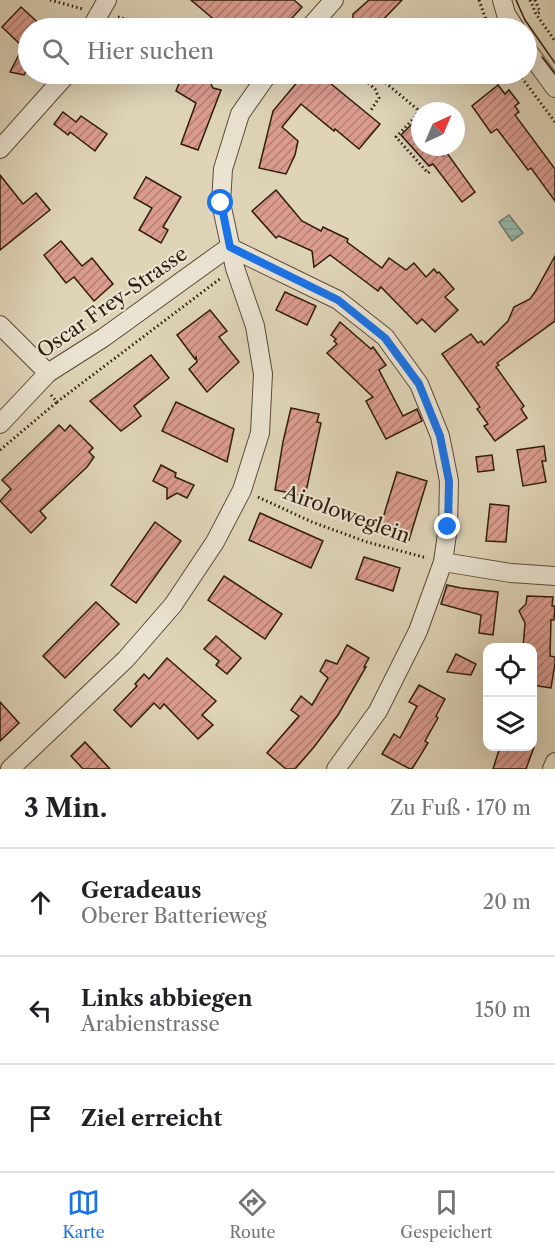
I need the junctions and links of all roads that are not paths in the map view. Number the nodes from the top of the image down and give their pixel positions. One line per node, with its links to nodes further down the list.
1 (334, 0): 3 (street)
2 (502, 0): 4 (street)
3 (318, 18)
4 (509, 18)
5 (537, 63): 8 (street)
6 (58, 84): 9 (street)
7 (261, 84): 10 (street)
8 (555, 88)
9 (0, 149)
10 (230, 247): 12 (street, Oscar Frey-Strasse); 14 (street); 17 (street)
11 (0, 325): 12 (street)
12 (48, 373): 13 (street, Oscar Frey-Strasse)
13 (0, 424)
14 (443, 562): 15 (street); 18 (street)
15 (555, 576)
16 (555, 762): 19 (street)
17 (9, 769)
18 (336, 769)
19 (552, 769)

